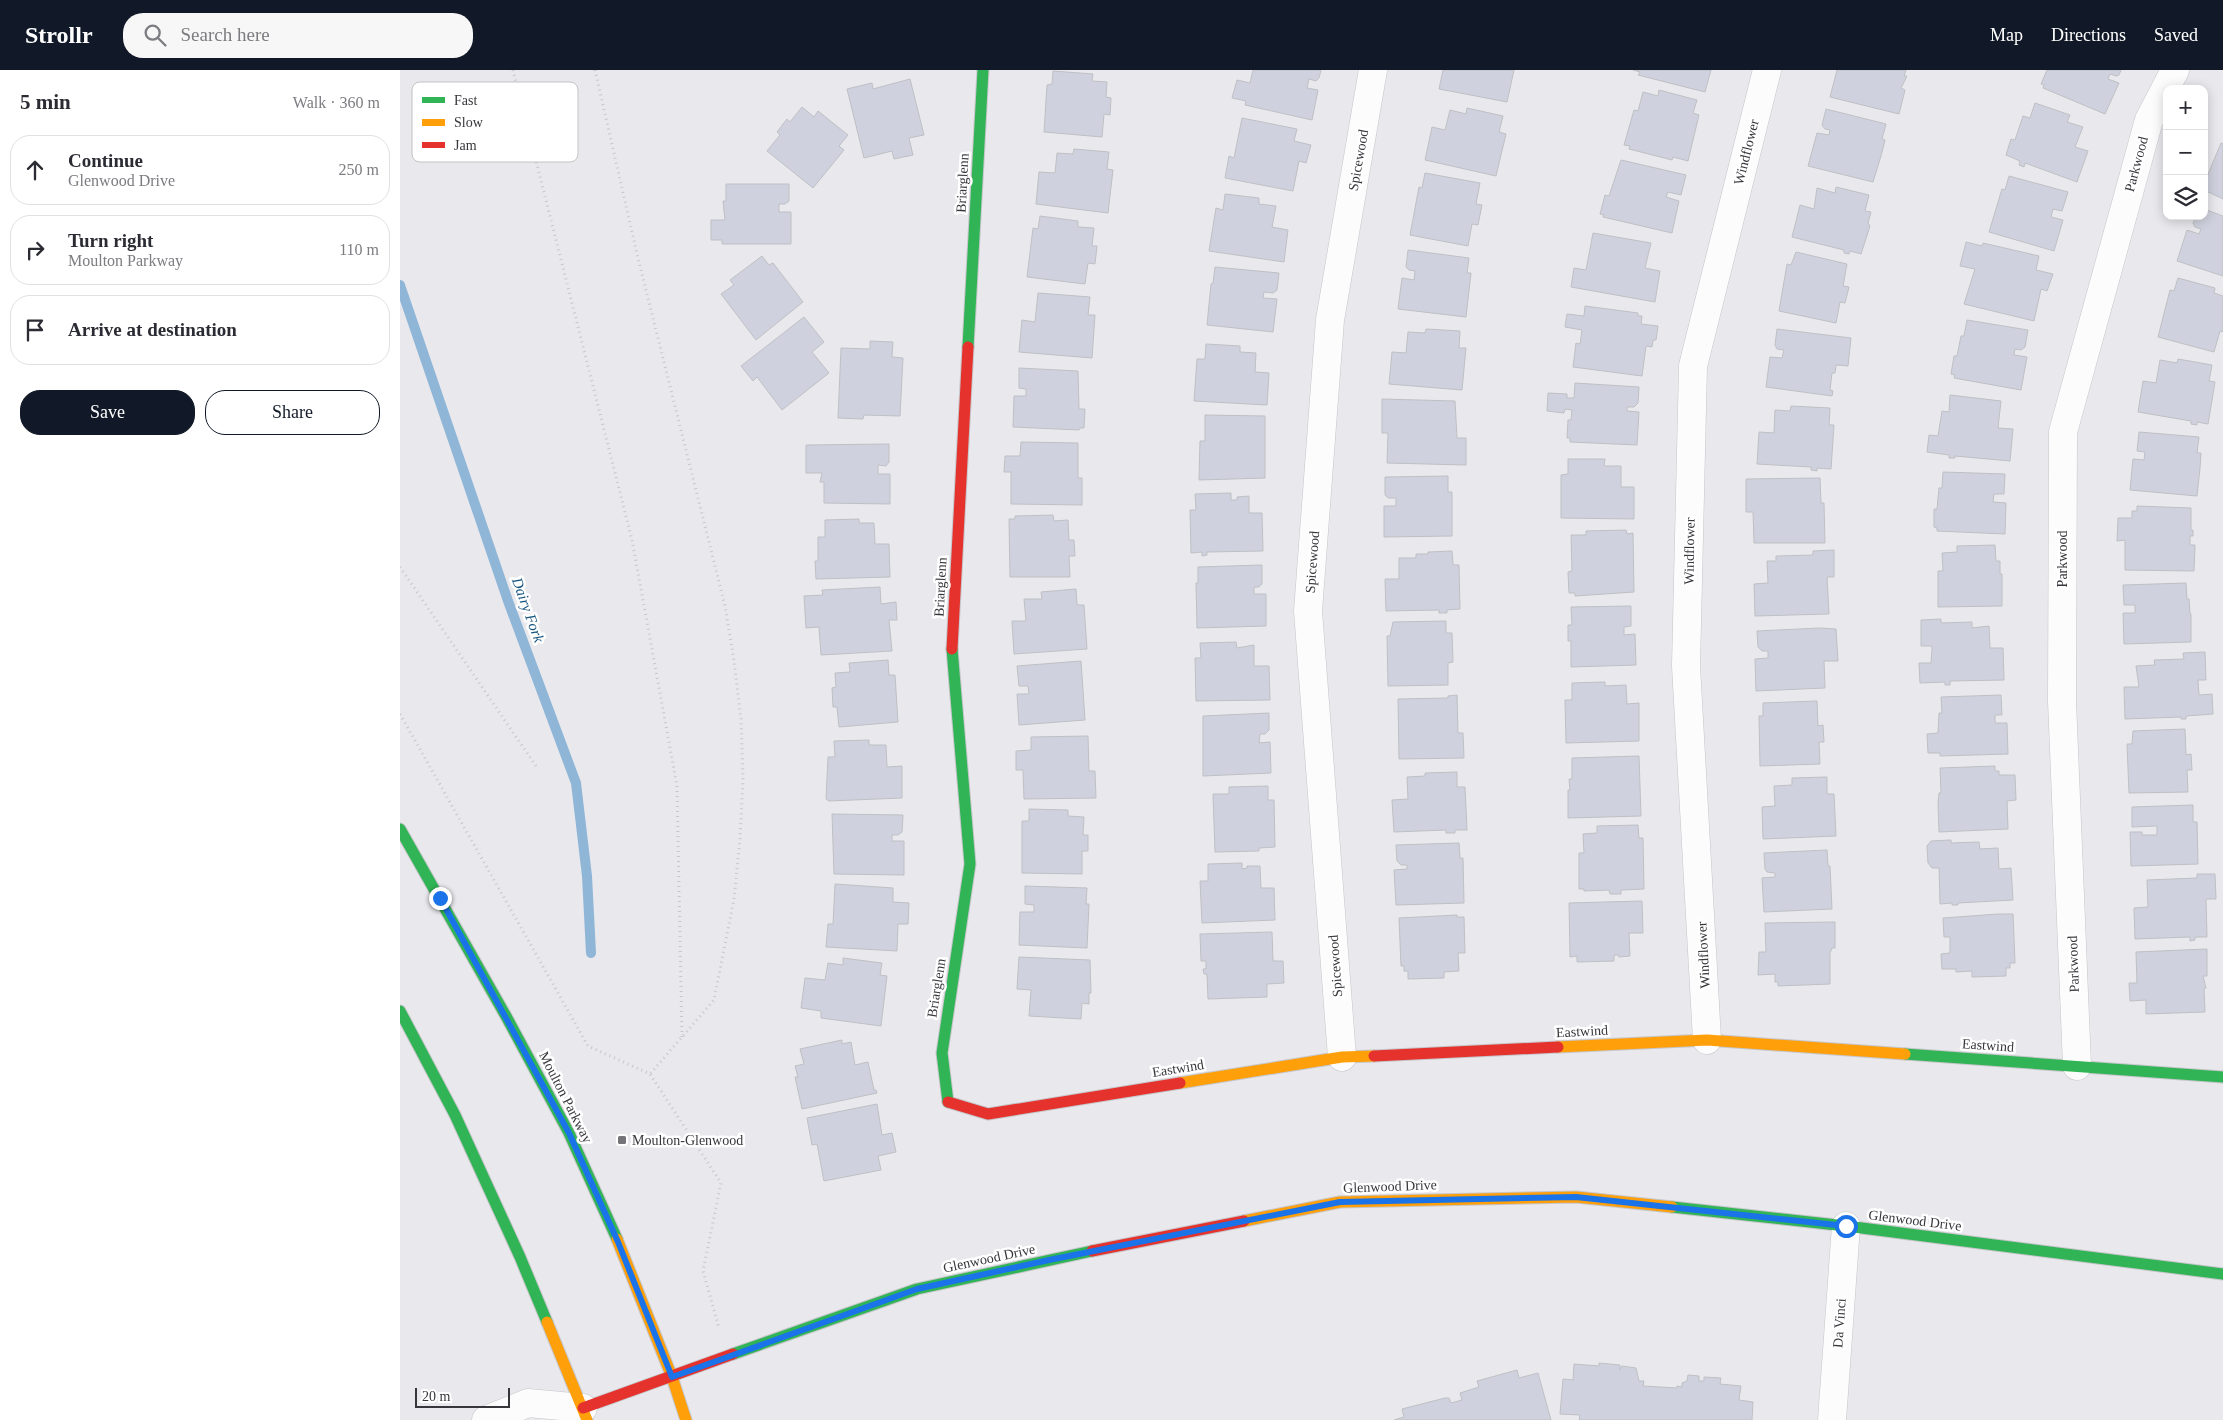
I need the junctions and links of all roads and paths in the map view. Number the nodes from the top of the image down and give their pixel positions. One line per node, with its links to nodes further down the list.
1 (595, 70): 12 (path)
2 (983, 70): 18 (main road, Briarglenn)
3 (1373, 70): 14 (street, Spicewood)
4 (1767, 70): 13 (street, Windflower)
5 (2175, 70): 15 (street, Parkwood)
6 (536, 162): 12 (path)
7 (400, 567): 9 (path)
8 (400, 714): 16 (path)
9 (536, 766)
10 (400, 829): 22 (main road, Moulton Parkway)
11 (400, 1011): 23 (main road)
12 (682, 1037): 16 (path)
13 (1707, 1040): 14 (main road, Eastwind); 15 (main road, Eastwind)
14 (1342, 1057): 18 (main road, Eastwind)
15 (2077, 1066): 17 (main road, Eastwind)
16 (650, 1074): 21 (path)
17 (2223, 1077)
18 (948, 1103)
19 (1846, 1226): 20 (main road, Glenwood Drive); 21 (main road, Glenwood Drive); 26 (street, Da Vinci)
20 (2223, 1274)
21 (727, 1357): 22 (main road, Glenwood Drive)
22 (672, 1377): 23 (main road, Glenwood Drive); 25 (main road, Moulton Parkway)
23 (580, 1416): 24 (street)
24 (486, 1420)
25 (686, 1420)
26 (1832, 1420)

